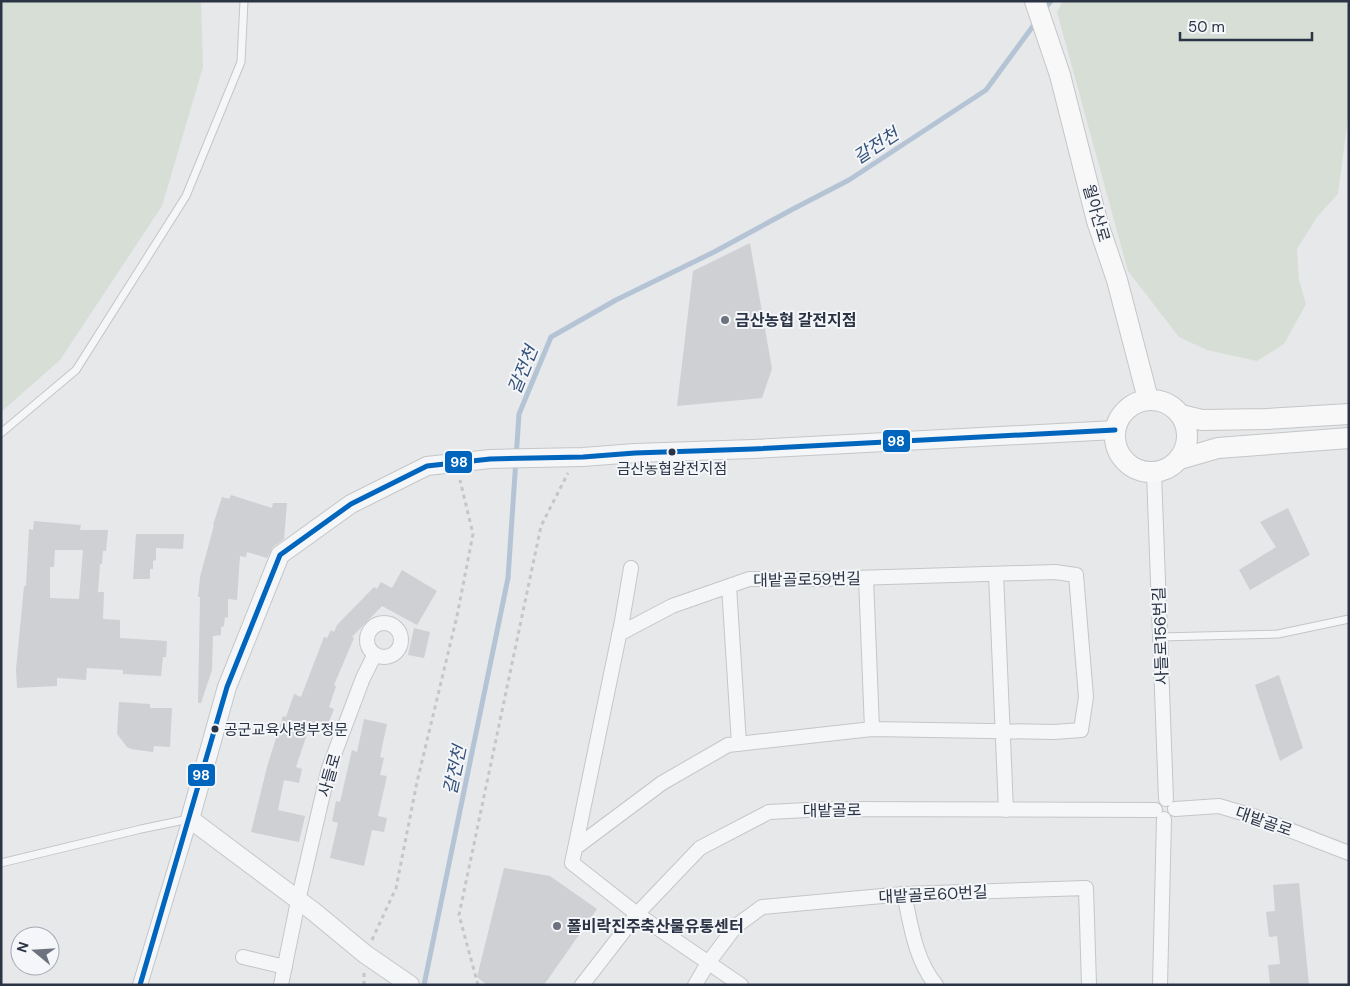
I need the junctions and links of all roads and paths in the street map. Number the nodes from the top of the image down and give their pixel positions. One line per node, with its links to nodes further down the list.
1 (244, 1): 7 (lane)
2 (1035, 1): 3 (main road, 월아산로)
3 (1148, 399): 5 (main road); 6 (main road)
4 (1349, 414): 5 (main road)
5 (1181, 415): 9 (main road)
6 (1115, 430): 11 (main road); 27 (street)
7 (1, 433)
8 (1349, 438): 9 (main road)
9 (1180, 459): 11 (main road)
10 (569, 471): 41 (path)
11 (1154, 473): 19 (street, 사들로156번길)
12 (460, 480): 34 (path)
13 (631, 568): 18 (street)
14 (996, 574): 15 (street, 대밭골로59번길); 22 (street); 22 (street, 대밭골로59번길)
15 (866, 578): 16 (street, 대밭골로59번길); 21 (street)
16 (729, 586): 18 (street, 대밭골로59번길); 23 (street)
17 (1349, 618): 19 (lane)
18 (619, 634): 28 (street)
19 (1160, 636): 24 (street, 사들로156번길)
20 (375, 654): 32 (street, 사들로)
21 (872, 729): 22 (street); 23 (street)
22 (1004, 731): 25 (street)
23 (739, 744): 28 (street)
24 (1171, 804): 26 (street); 29 (street, 대밭골로)
25 (1006, 810): 26 (street, 대밭골로); 33 (street, 대밭골로)
26 (1160, 815): 47 (street)
27 (190, 819): 30 (lane); 32 (street); 38 (street)
28 (575, 848): 33 (street)
29 (1349, 853)
30 (1, 863)
31 (904, 894): 36 (street, 대밭골로60번길); 45 (street); 46 (street, 대밭골로60번길)
32 (298, 901): 34 (street); 37 (street, 사들로)
33 (637, 914): 36 (street); 42 (street, 대밭골로)
34 (367, 955): 40 (street)
35 (243, 956): 37 (street)
36 (708, 963): 43 (street, 대밭골로60번길); 44 (street)
37 (285, 967): 39 (street, 사들로)
38 (140, 985)
39 (281, 985)
40 (410, 985)
41 (478, 985)
42 (582, 985)
43 (694, 985)
44 (740, 985)
45 (936, 985)
46 (1089, 985)
47 (1160, 985)

